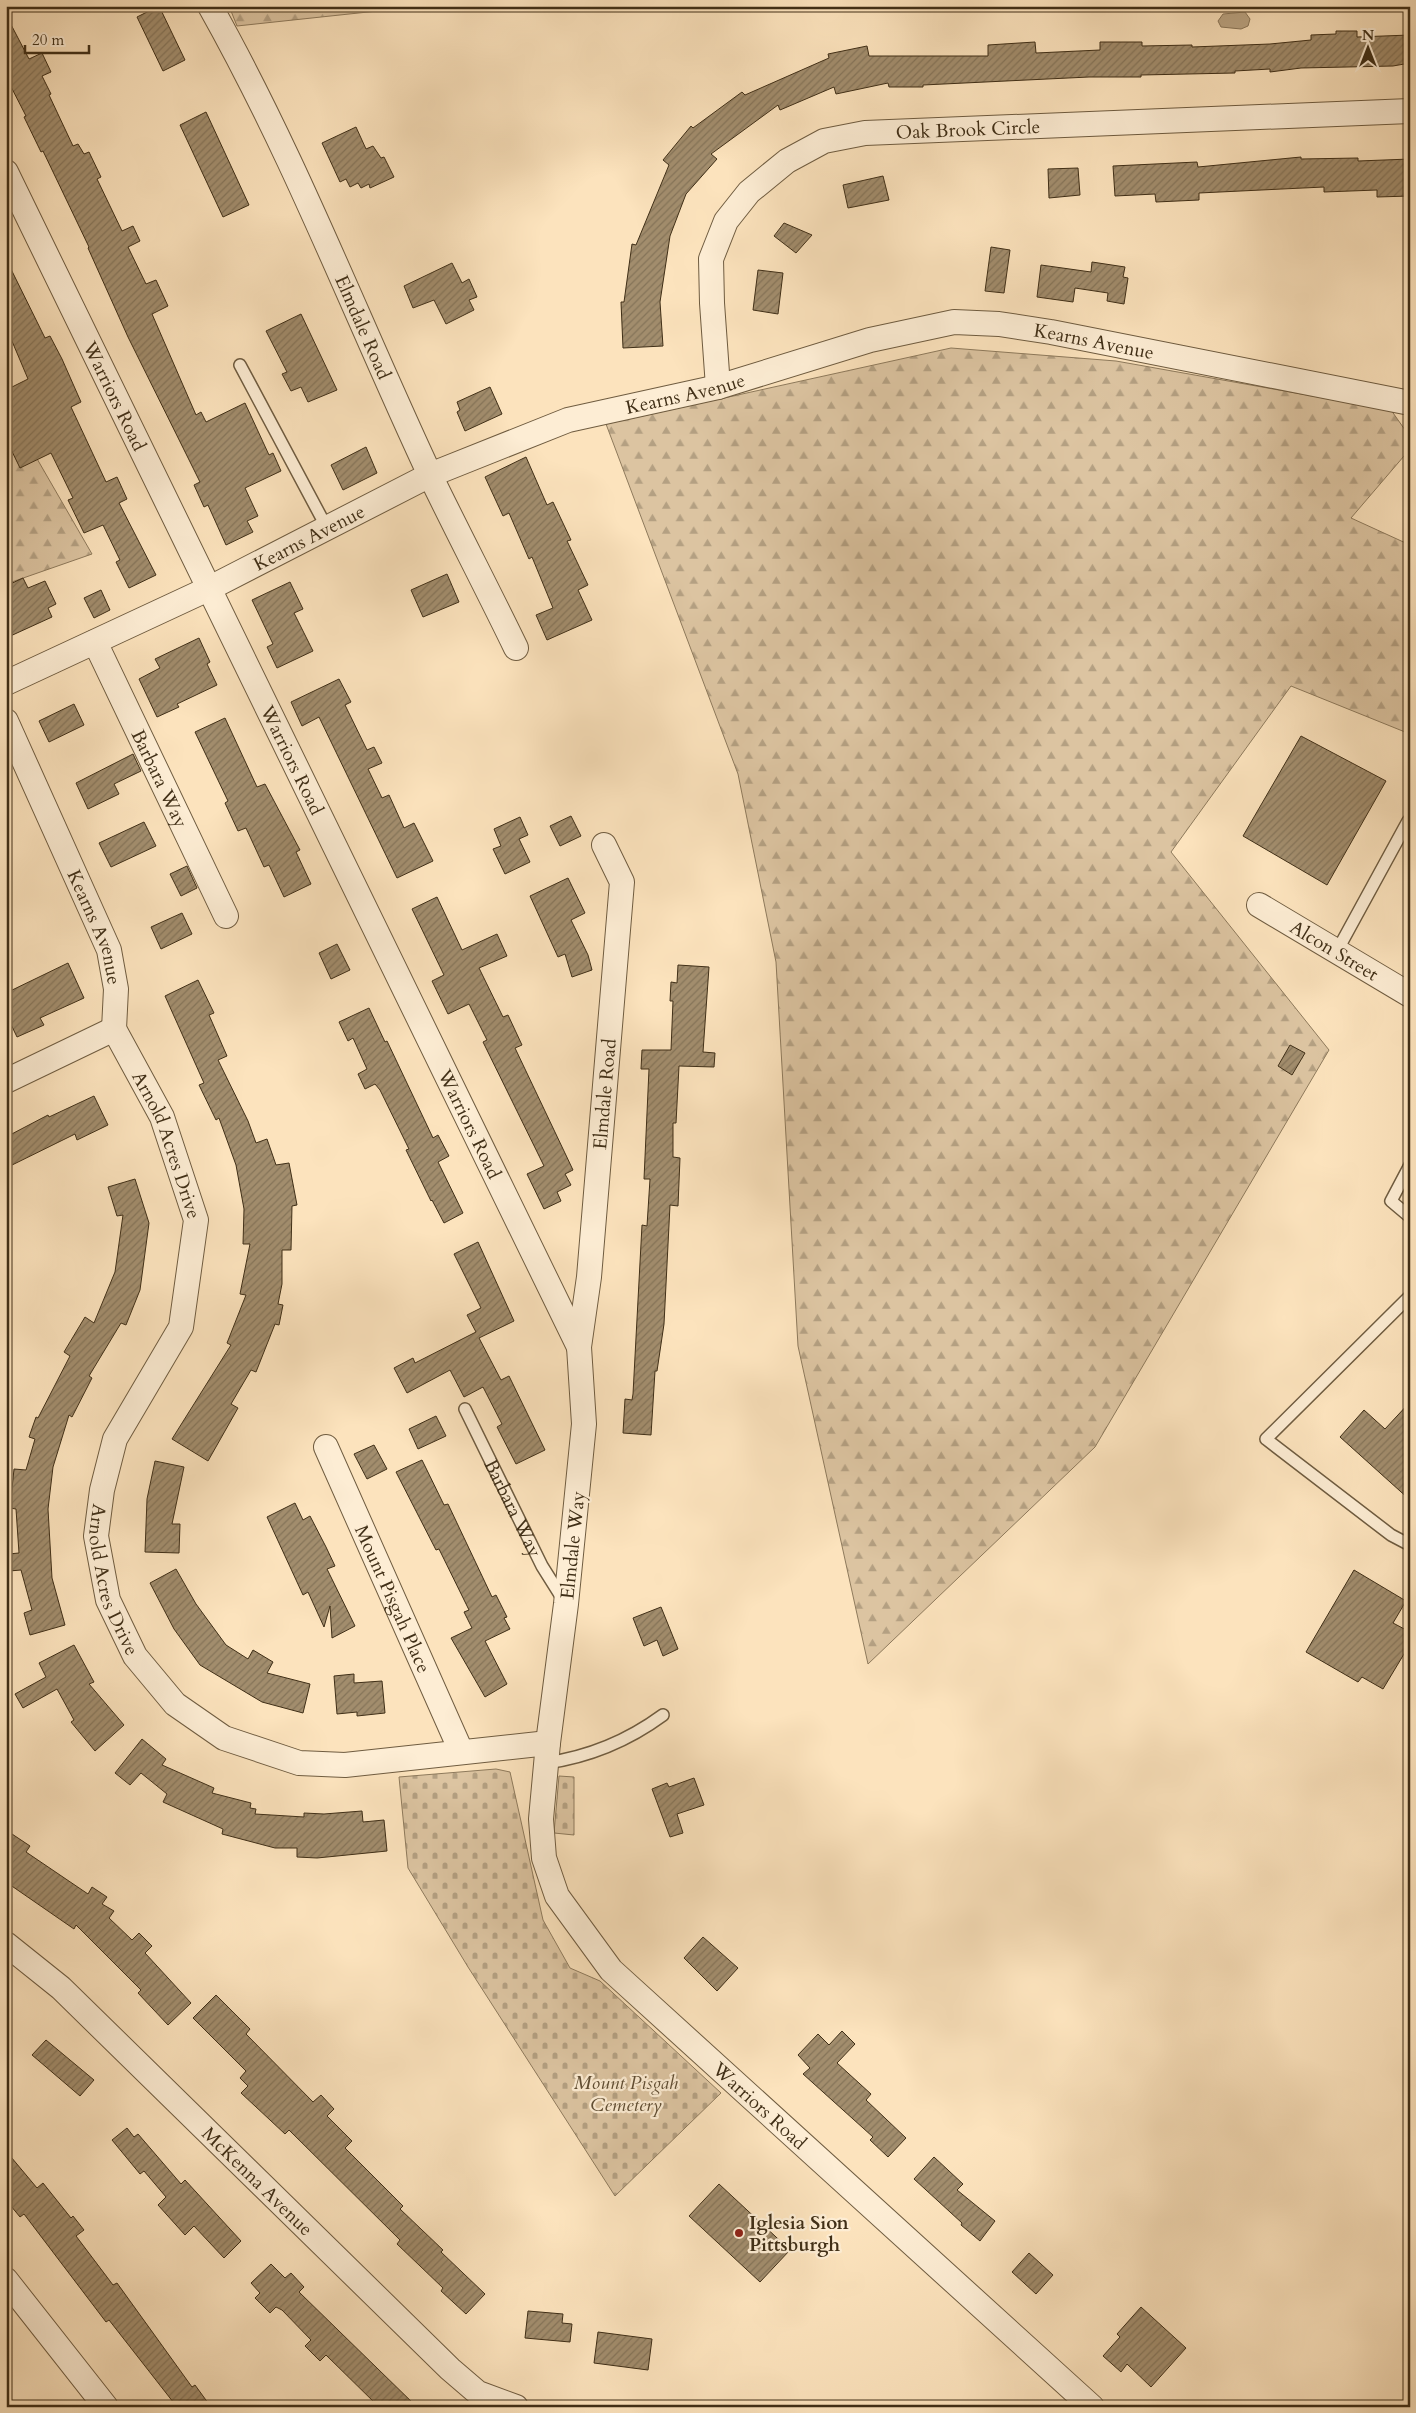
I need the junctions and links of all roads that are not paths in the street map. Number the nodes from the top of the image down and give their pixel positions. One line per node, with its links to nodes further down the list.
1 (210, 6): 7 (street, Elmdale Road)
2 (1410, 111): 5 (street, Oak Brook Circle)
3 (6, 172): 9 (street, Warriors Road)
4 (240, 365): 8 (lane)
5 (718, 387): 6 (street, Kearns Avenue); 7 (street, Kearns Avenue)
6 (1410, 403)
7 (430, 475): 8 (street, Kearns Avenue); 11 (street, Elmdale Road)
8 (327, 528): 9 (street, Kearns Avenue)
9 (208, 590): 10 (street, Kearns Avenue); 25 (street, Warriors Road)
10 (95, 642): 12 (street, Kearns Avenue); 17 (street, Barbara Way)
11 (516, 648)
12 (6, 683)
13 (6, 721): 20 (street, Kearns Avenue)
14 (1408, 821): 18 (lane)
15 (604, 845): 25 (street, Elmdale Road)
16 (1259, 904): 18 (street, Alcon Street)
17 (226, 916)
18 (1337, 951): 19 (street, Alcon Street)
19 (1410, 995)
20 (114, 1030): 21 (street); 31 (street, Arnold Acres Drive)
21 (6, 1081)
22 (1410, 1165): 23 (lane)
23 (1410, 1217)
24 (1410, 1296): 28 (lane)
25 (579, 1347): 29 (street, Elmdale Way)
26 (465, 1409): 29 (lane, Barbara Way)
27 (326, 1447): 31 (street, Mount Pisgah Place)
28 (1410, 1545)
29 (566, 1604): 32 (street, Elmdale Way)
30 (663, 1715): 32 (lane)
31 (461, 1751): 32 (street, Arnold Acres Drive)
32 (547, 1753): 37 (street, Warriors Road)
33 (6, 1944): 36 (street, McKenna Avenue)
34 (6, 2280): 35 (street)
35 (106, 2407)
36 (516, 2407)
37 (1092, 2407)

